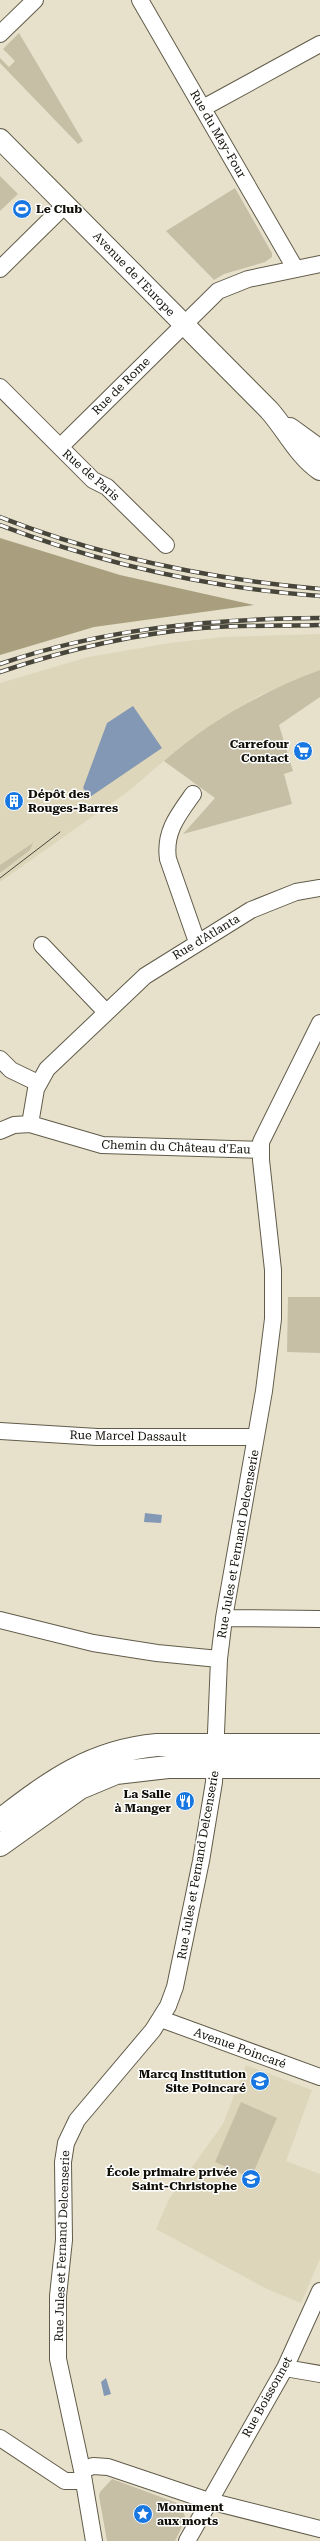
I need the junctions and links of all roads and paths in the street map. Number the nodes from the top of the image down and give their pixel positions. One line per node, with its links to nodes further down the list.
1 (36, 0): 3 (street)
2 (140, 0): 5 (street, Rue du May-Four)
3 (0, 34)
4 (320, 44): 5 (street)
5 (204, 108): 9 (street, Rue du May-Four)
6 (0, 139): 7 (street, Avenue de l'Europe)
7 (65, 205): 10 (street); 11 (street, Avenue de l'Europe)
8 (320, 264): 9 (street, Rue de Rome)
9 (295, 268): 11 (street, Rue de Rome)
10 (0, 269)
11 (183, 324): 13 (street, Avenue de l'Europe); 14 (street, Rue de Rome)
12 (0, 388): 14 (street, Rue de Paris)
13 (269, 410): 15 (street, Avenue de l'Europe); 16 (street, Avenue de l'Europe)
14 (60, 447): 17 (street, Rue de Paris)
15 (320, 450)
16 (320, 470)
17 (166, 545)
18 (193, 794): 20 (street)
19 (320, 888): 20 (street, Rue d'Atlanta)
20 (197, 942): 22 (street, Rue d'Atlanta)
21 (42, 945): 22 (street)
22 (106, 1012): 25 (street, Rue d'Atlanta)
23 (320, 1023): 28 (street, Rue Jules et Fernand Delcenserie)
24 (0, 1059): 25 (street)
25 (38, 1083): 26 (street, Rue d'Atlanta)
26 (30, 1124): 27 (street, Chemin du Château d'Eau); 28 (street, Chemin du Château d'Eau)
27 (0, 1131)
28 (261, 1150): 30 (street, Rue Jules et Fernand Delcenserie)
29 (0, 1431): 30 (street, Rue Marcel Dassault)
30 (256, 1437): 31 (street, Rue Jules et Fernand Delcenserie)
31 (224, 1618): 32 (street); 34 (street, Rue Jules et Fernand Delcenserie)
32 (320, 1619)
33 (0, 1620): 34 (street)
34 (219, 1659): 35 (street, Rue Jules et Fernand Delcenserie)
35 (216, 1744): 36 (main road); 37 (street, Rue Jules et Fernand Delcenserie); 39 (main road)
36 (320, 1745)
37 (215, 1767): 38 (main road); 40 (main road); 41 (street, Rue Jules et Fernand Delcenserie)
38 (320, 1767)
39 (0, 1820)
40 (0, 1845)
41 (161, 2019): 42 (street, Avenue Poincaré); 47 (street, Rue Jules et Fernand Delcenserie)
42 (320, 2077)
43 (320, 2291): 44 (street, Rue Boissonnet)
44 (285, 2368): 45 (street); 48 (street, Rue Boissonnet)
45 (320, 2374)
46 (0, 2438): 47 (street)
47 (83, 2476): 48 (street); 50 (street, Rue Jules et Fernand Delcenserie)
48 (209, 2501): 49 (street); 51 (street, Rue Boissonnet)
49 (320, 2530)
50 (94, 2541)
51 (187, 2541)

